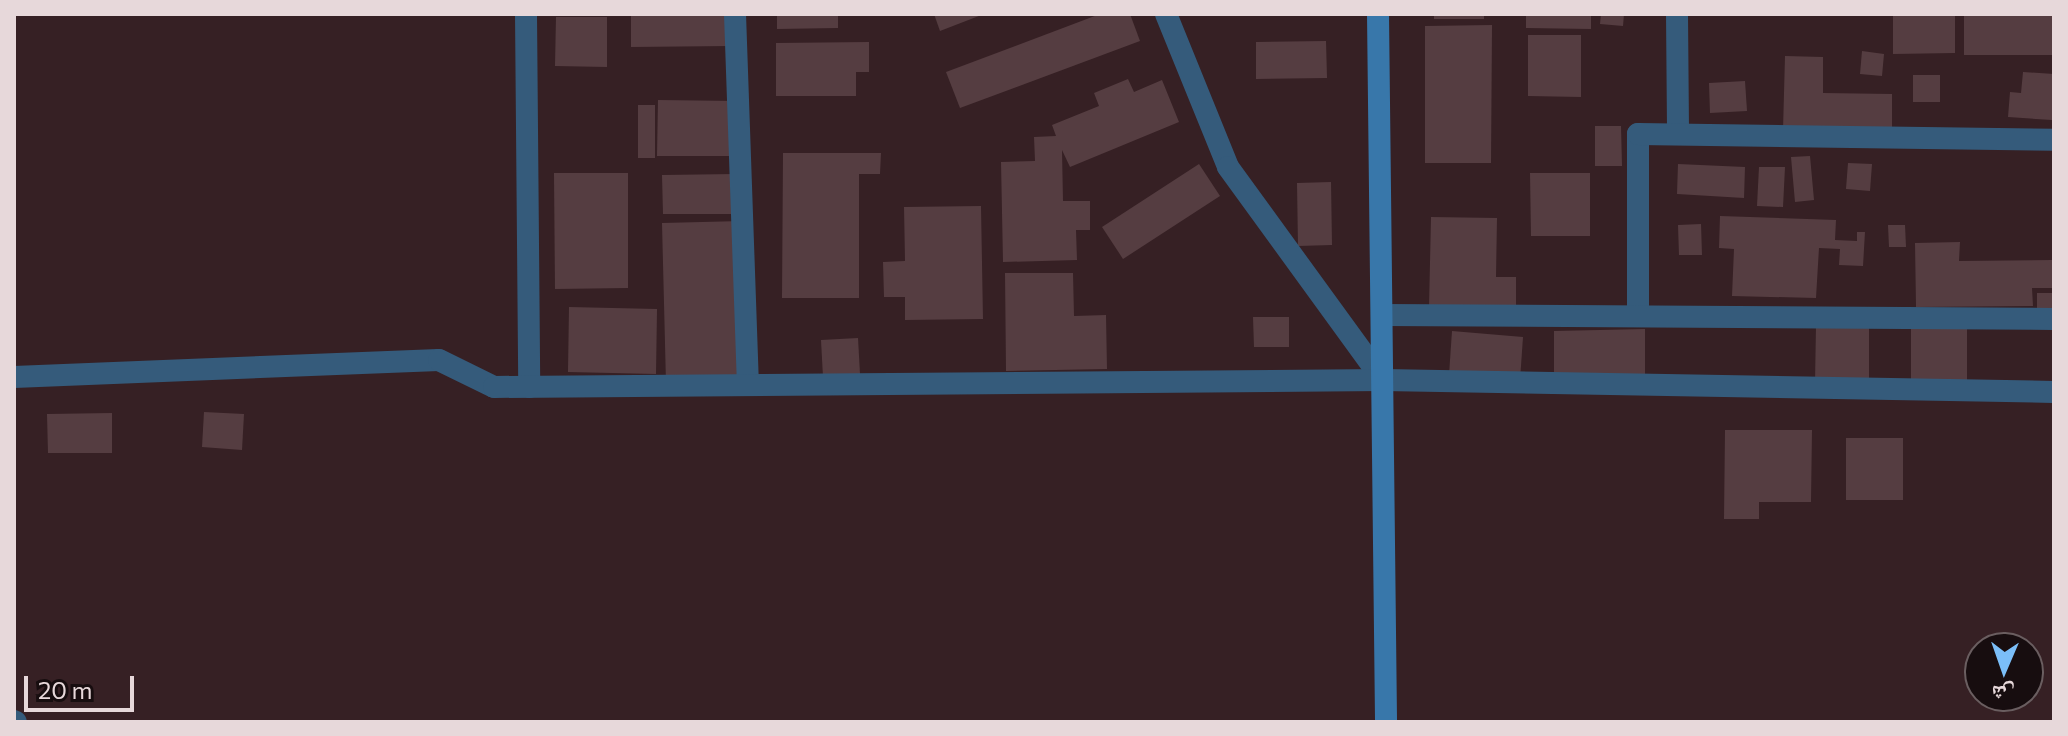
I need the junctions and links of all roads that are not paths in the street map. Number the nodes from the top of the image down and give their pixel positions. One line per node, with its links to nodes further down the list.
1 (526, 14): 14 (street)
2 (735, 14): 13 (street)
3 (1166, 14): 12 (street)
4 (1378, 14): 9 (main road)
5 (1677, 14): 6 (street)
6 (1678, 133): 7 (street); 8 (street)
7 (2054, 140)
8 (1638, 314): 9 (street); 10 (street)
9 (1382, 315): 12 (main road)
10 (2054, 319)
11 (14, 377): 14 (street)
12 (1383, 380): 13 (street); 15 (street); 16 (main road)
13 (748, 385): 14 (street)
14 (529, 387)
15 (2054, 392)
16 (1386, 722)

